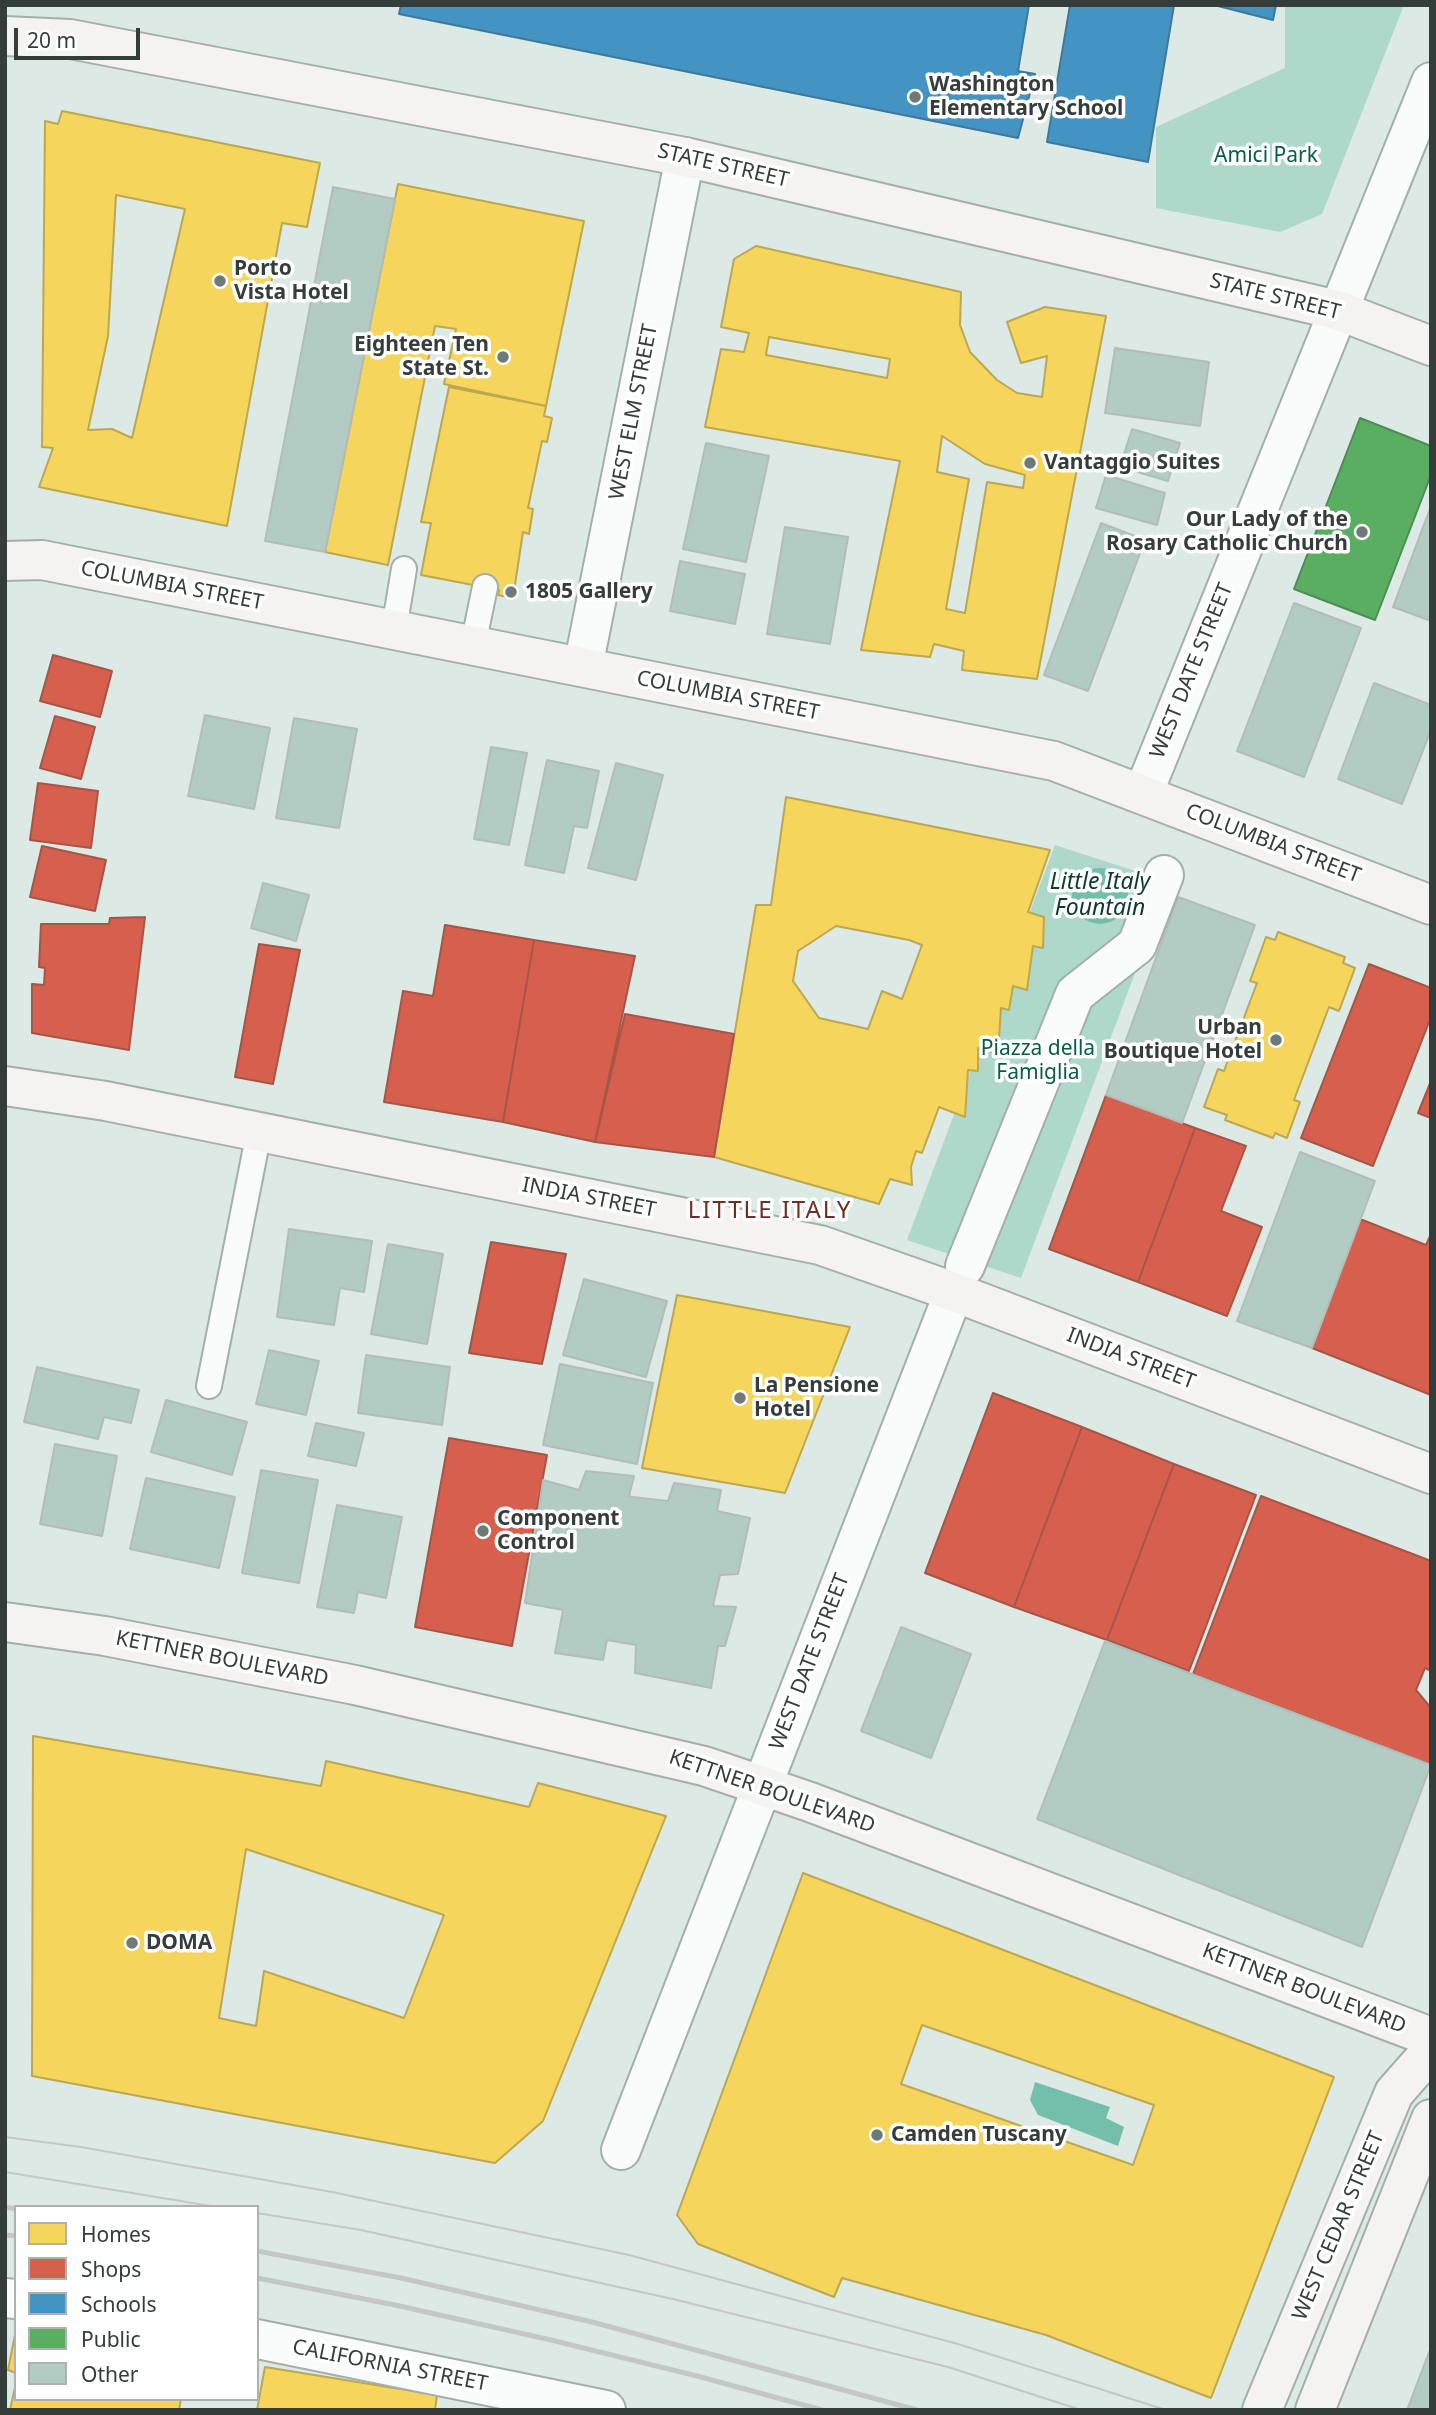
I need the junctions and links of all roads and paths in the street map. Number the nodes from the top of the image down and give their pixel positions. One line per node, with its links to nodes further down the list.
1 (5, 36): 3 (main road, STATE STREET)
2 (1431, 82): 4 (street, WEST DATE STREET)
3 (685, 157): 4 (main road, STATE STREET); 11 (street, WEST ELM STREET)
4 (1337, 310): 5 (main road, STATE STREET); 12 (street, WEST DATE STREET)
5 (1431, 346)
6 (5, 561): 9 (main road, COLUMBIA STREET)
7 (404, 569): 9 (lane)
8 (485, 587): 10 (lane)
9 (394, 629): 10 (main road, COLUMBIA STREET)
10 (473, 645): 11 (main road, COLUMBIA STREET)
11 (583, 667): 12 (main road, COLUMBIA STREET)
12 (1143, 794): 14 (main road, COLUMBIA STREET)
13 (1164, 875): 17 (street, WEST DATE STREET)
14 (1431, 905)
15 (5, 1086): 16 (main road, INDIA STREET)
16 (259, 1132): 17 (main road, INDIA STREET); 18 (lane)
17 (960, 1279): 19 (main road, INDIA STREET); 21 (street, WEST DATE STREET)
18 (208, 1386)
19 (1431, 1474)
20 (5, 1622): 21 (main road, KETTNER BOULEVARD)
21 (763, 1785): 22 (main road, KETTNER BOULEVARD); 25 (street, WEST DATE STREET)
22 (1431, 2037)
23 (1431, 2051): 28 (main road, WEST CEDAR STREET)
24 (1431, 2119): 29 (main road, WEST CEDAR STREET)
25 (621, 2150)
26 (259, 2339): 27 (street, CALIFORNIA STREET)
27 (606, 2410)
28 (1262, 2410)
29 (1315, 2410)

